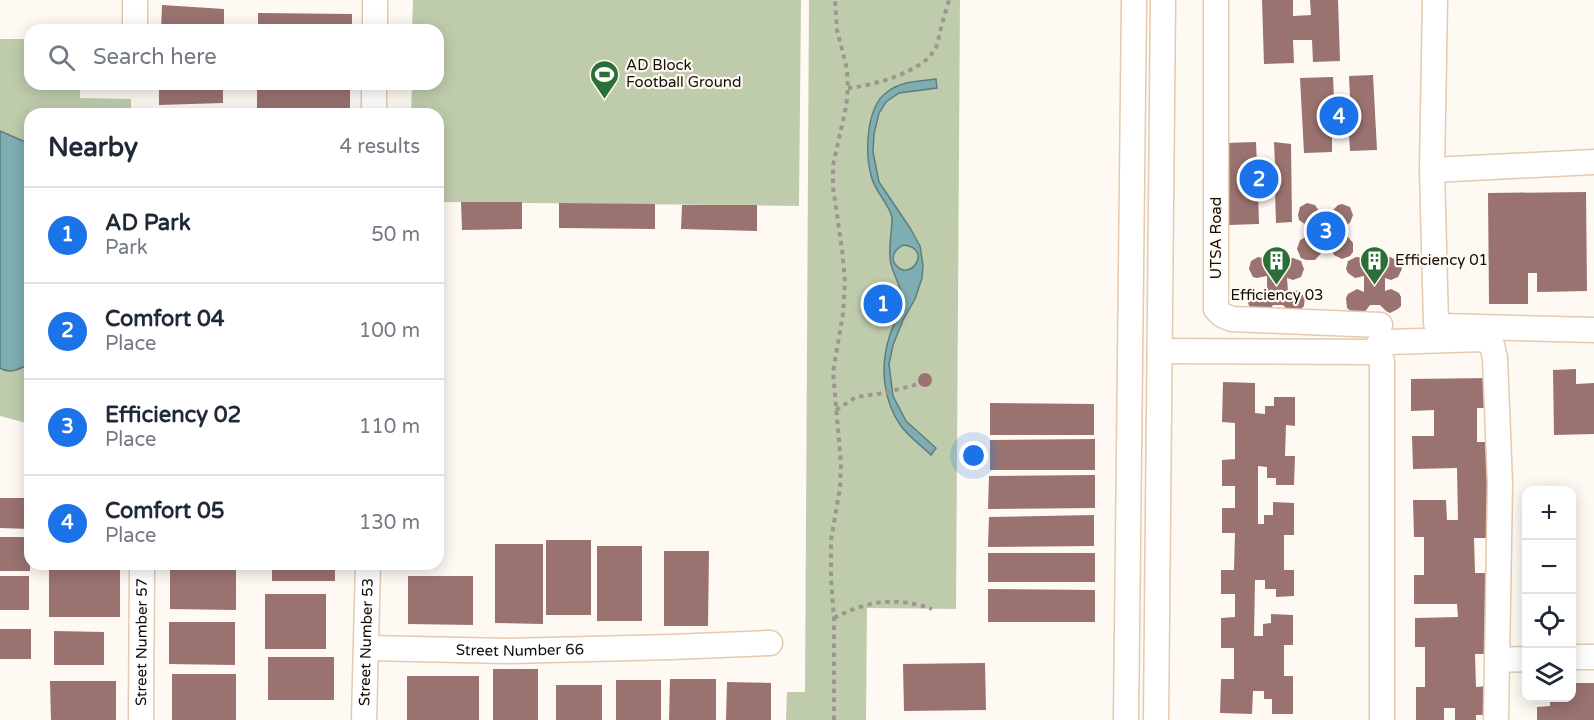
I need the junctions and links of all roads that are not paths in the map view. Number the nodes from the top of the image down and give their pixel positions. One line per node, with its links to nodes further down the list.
1 (135, 0): 7 (street)
2 (375, 0): 8 (street)
3 (1134, 0): 27 (street)
4 (1163, 0): 15 (street)
5 (1216, 0): 13 (street, UTSA Road)
6 (1435, 0): 12 (street)
7 (135, 24)
8 (375, 24)
9 (374, 90): 10 (street)
10 (374, 108)
11 (1594, 162): 12 (street)
12 (1432, 170): 14 (street)
13 (1380, 325)
14 (1594, 330)
15 (1160, 351): 16 (street); 28 (street)
16 (1373, 352): 24 (street); 29 (street)
17 (142, 570): 25 (street, Street Number 57)
18 (368, 570): 20 (street, Street Number 53)
19 (770, 643): 20 (street, Street Number 66)
20 (367, 648): 26 (street, Street Number 53)
21 (1576, 657): 22 (street)
22 (1594, 657)
23 (1522, 659): 24 (street)
24 (1498, 660): 30 (street)
25 (141, 720)
26 (364, 720)
27 (1126, 720)
28 (1156, 720)
29 (1382, 720)
30 (1496, 720)

